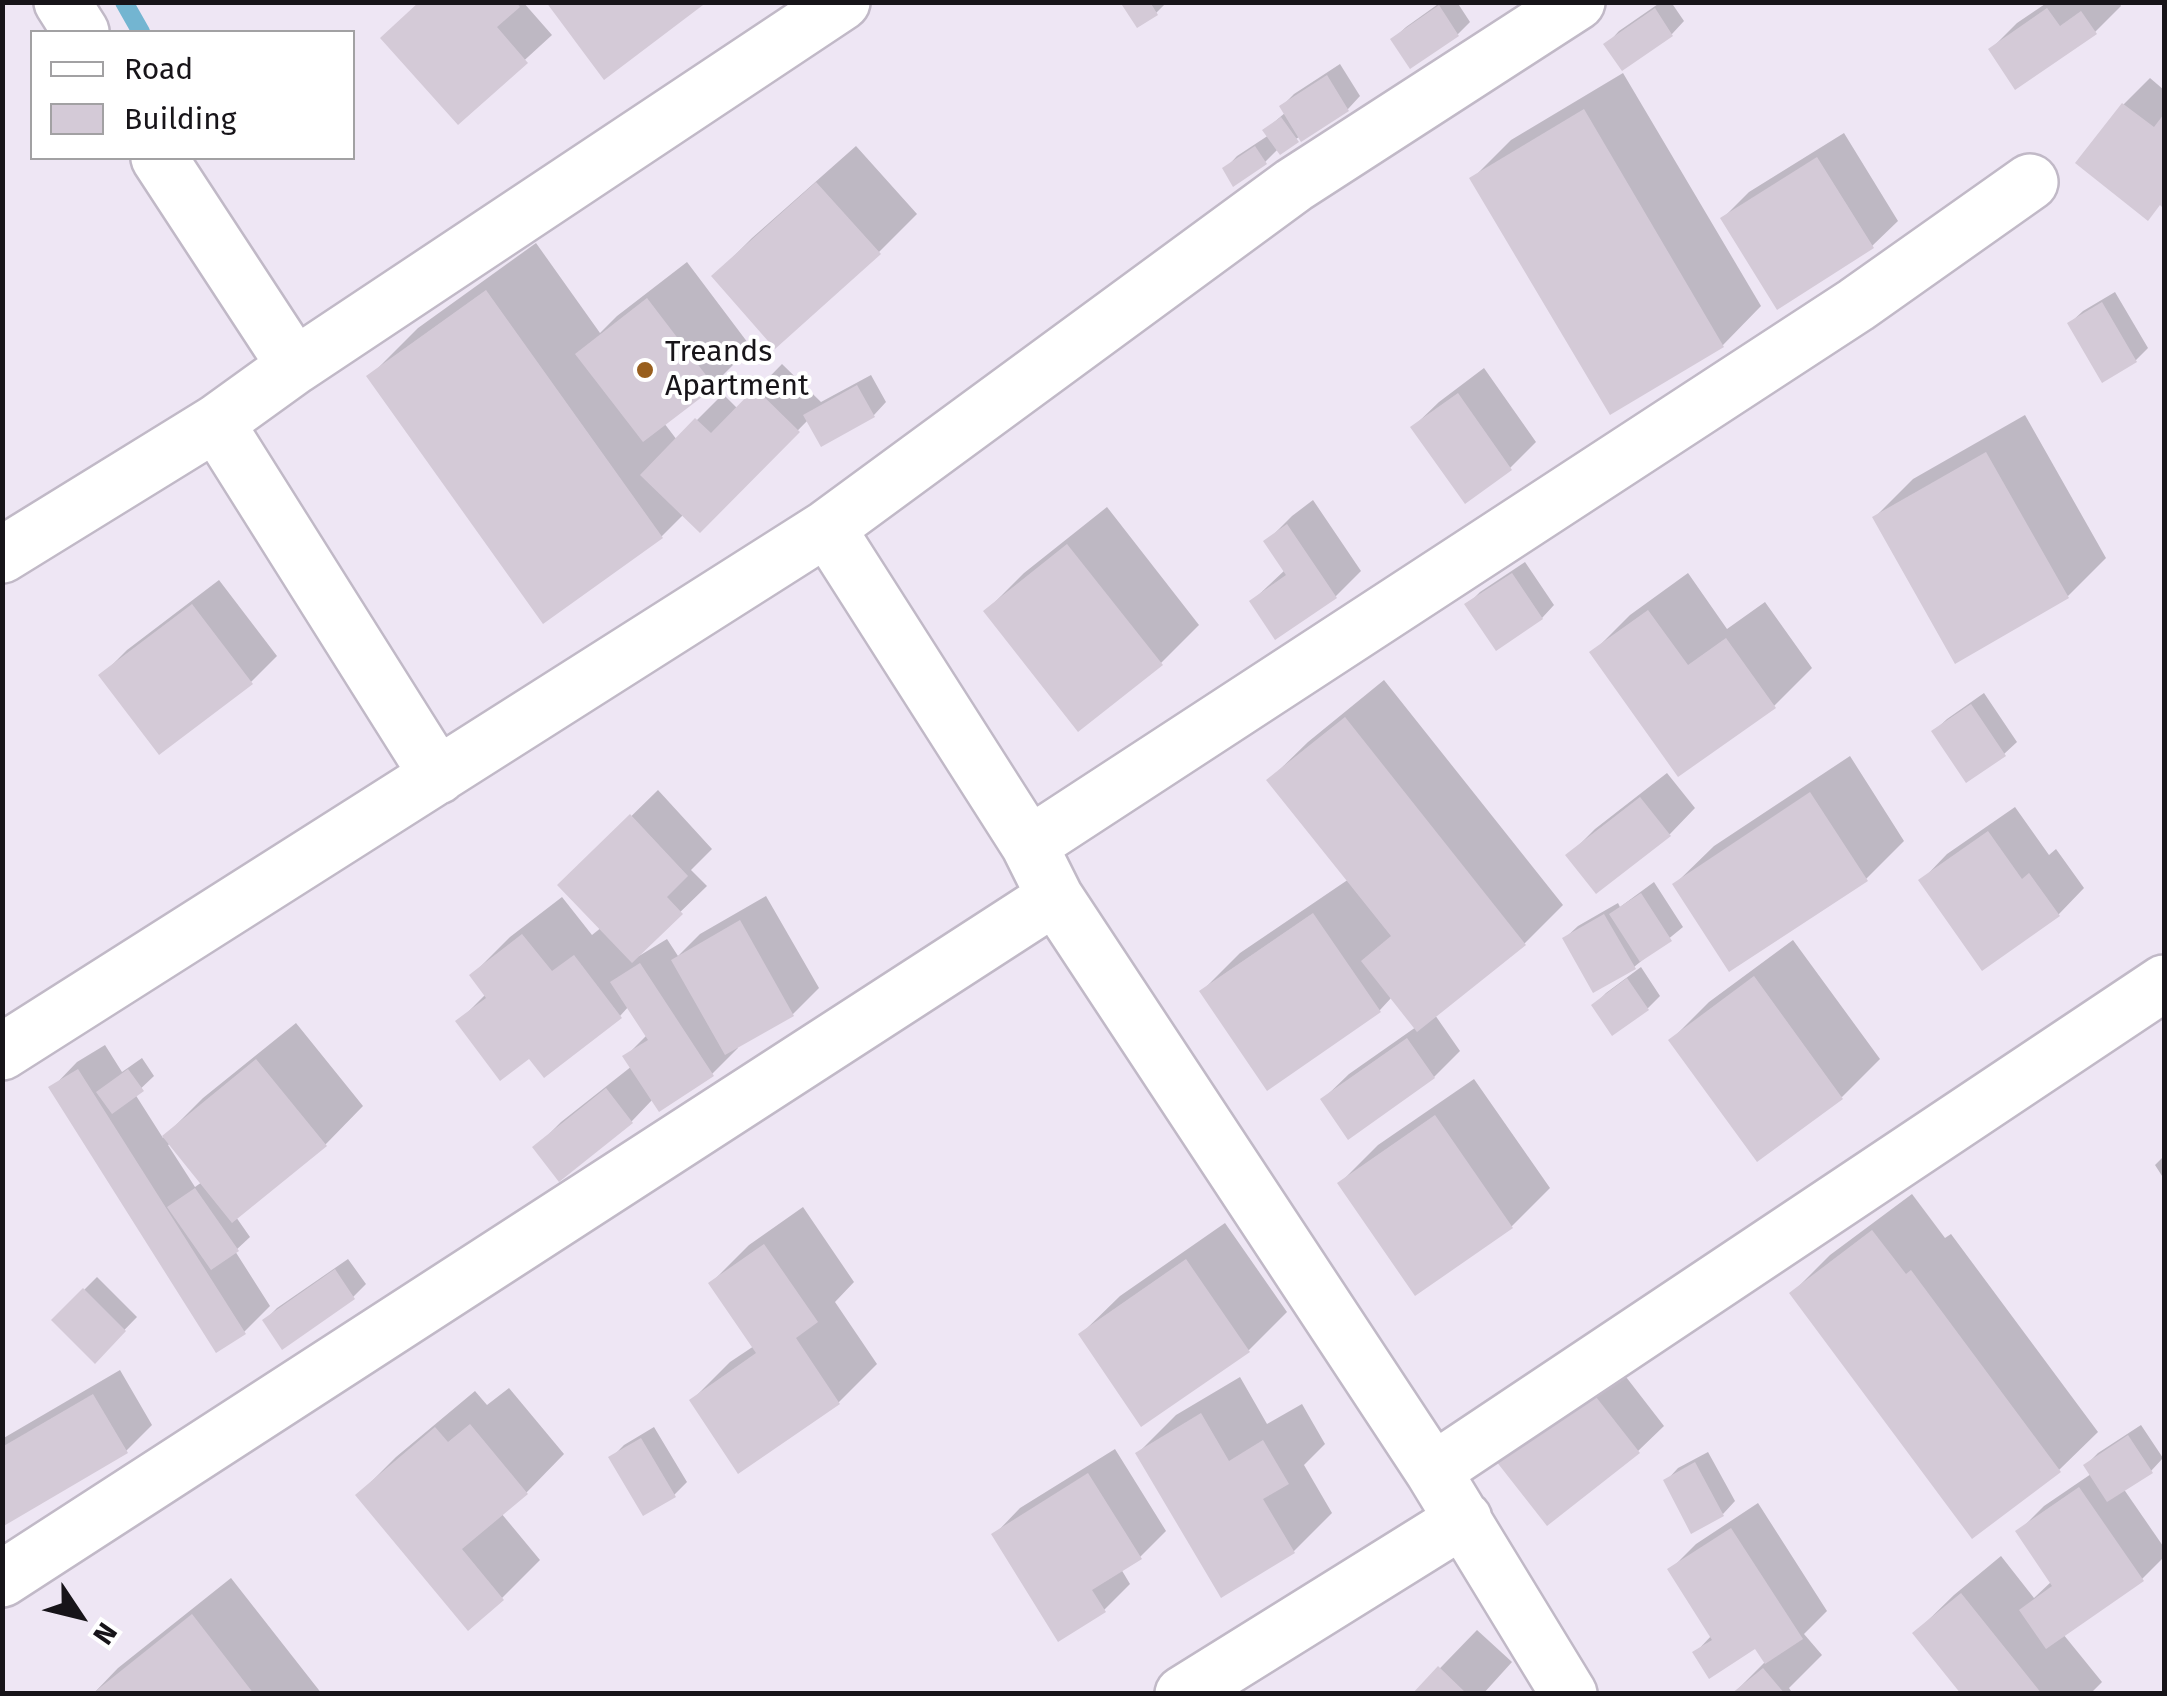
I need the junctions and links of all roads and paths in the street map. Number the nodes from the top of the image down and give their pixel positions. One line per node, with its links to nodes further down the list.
1 (62, 2): 4 (street)
2 (842, 2): 7 (street)
3 (1577, 2): 9 (street)
4 (80, 30)
5 (160, 160): 7 (street)
6 (2030, 182): 12 (street)
7 (295, 366): 8 (street)
8 (216, 423): 10 (street); 11 (street)
9 (827, 528): 11 (street); 12 (street)
10 (2, 555)
11 (438, 776): 15 (street)
12 (1029, 845): 13 (street)
13 (1056, 897): 16 (street); 18 (street)
14 (2164, 983): 16 (street)
15 (2, 1052)
16 (1433, 1472): 17 (street)
17 (1464, 1520): 19 (street); 20 (street)
18 (2, 1579)
19 (1183, 1694)
20 (1570, 1694)

